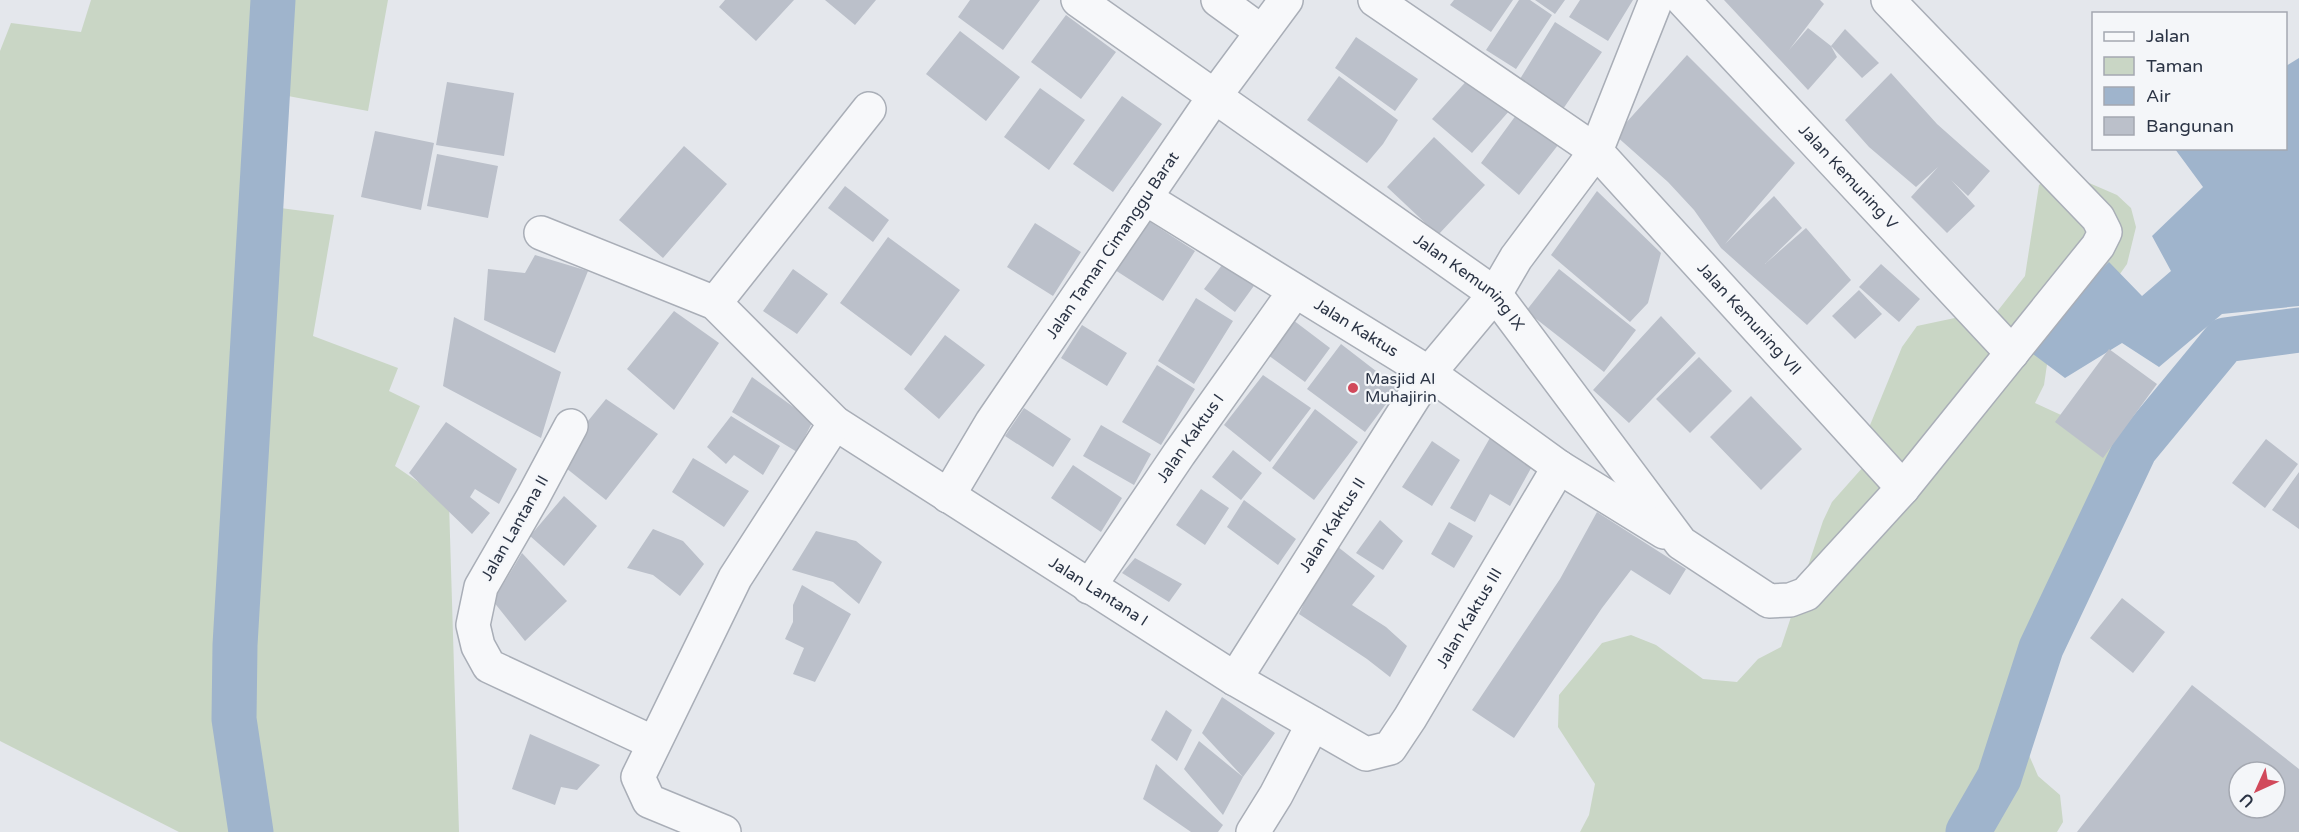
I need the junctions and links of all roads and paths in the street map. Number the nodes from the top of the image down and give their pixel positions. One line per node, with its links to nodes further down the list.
1 (1078, 0): 9 (street, Jalan Kemuning IX)
2 (1218, 0): 8 (street)
3 (1286, 0): 8 (street, Jalan Taman Cimanggu Barat)
4 (1375, 0): 11 (street, Jalan Kemuning VII)
5 (1656, 0): 11 (street)
6 (1683, 0): 17 (street, Jalan Kemuning V)
7 (1887, 0): 17 (street)
8 (1262, 32): 9 (street, Jalan Taman Cimanggu Barat)
9 (1214, 97): 12 (street, Jalan Taman Cimanggu Barat); 15 (street, Jalan Kemuning IX)
10 (869, 109): 16 (street)
11 (1596, 151): 15 (street, Jalan Kaktus II); 22 (street, Jalan Kemuning VII)
12 (1145, 198): 14 (street, Jalan Kaktus); 23 (street, Jalan Taman Cimanggu Barat)
13 (541, 233): 16 (street)
14 (1295, 291): 18 (street, Jalan Kaktus); 25 (street, Jalan Kaktus I)
15 (1494, 294): 18 (street, Jalan Kaktus II); 24 (street, Jalan Kemuning IX)
16 (715, 303): 19 (street, Jalan Lantana I)
17 (2012, 353): 22 (street)
18 (1429, 373): 21 (street, Jalan Kaktus); 26 (street, Jalan Kaktus II)
19 (835, 423): 23 (street, Jalan Lantana I); 28 (street)
20 (572, 426): 28 (street, Jalan Lantana II)
21 (1559, 467): 24 (street, Jalan Kaktus); 29 (street, Jalan Kaktus III)
22 (1903, 488): 24 (street, Jalan Kemuning IX)
23 (948, 496): 25 (street, Jalan Lantana I)
24 (1681, 543)
25 (1089, 587): 26 (street, Jalan Lantana I)
26 (1235, 679): 27 (street, Jalan Lantana I)
27 (1312, 724): 29 (street, Jalan Lantana I); 31 (street)
28 (654, 743): 30 (street)
29 (1366, 754)
30 (724, 832)
31 (1252, 832)

